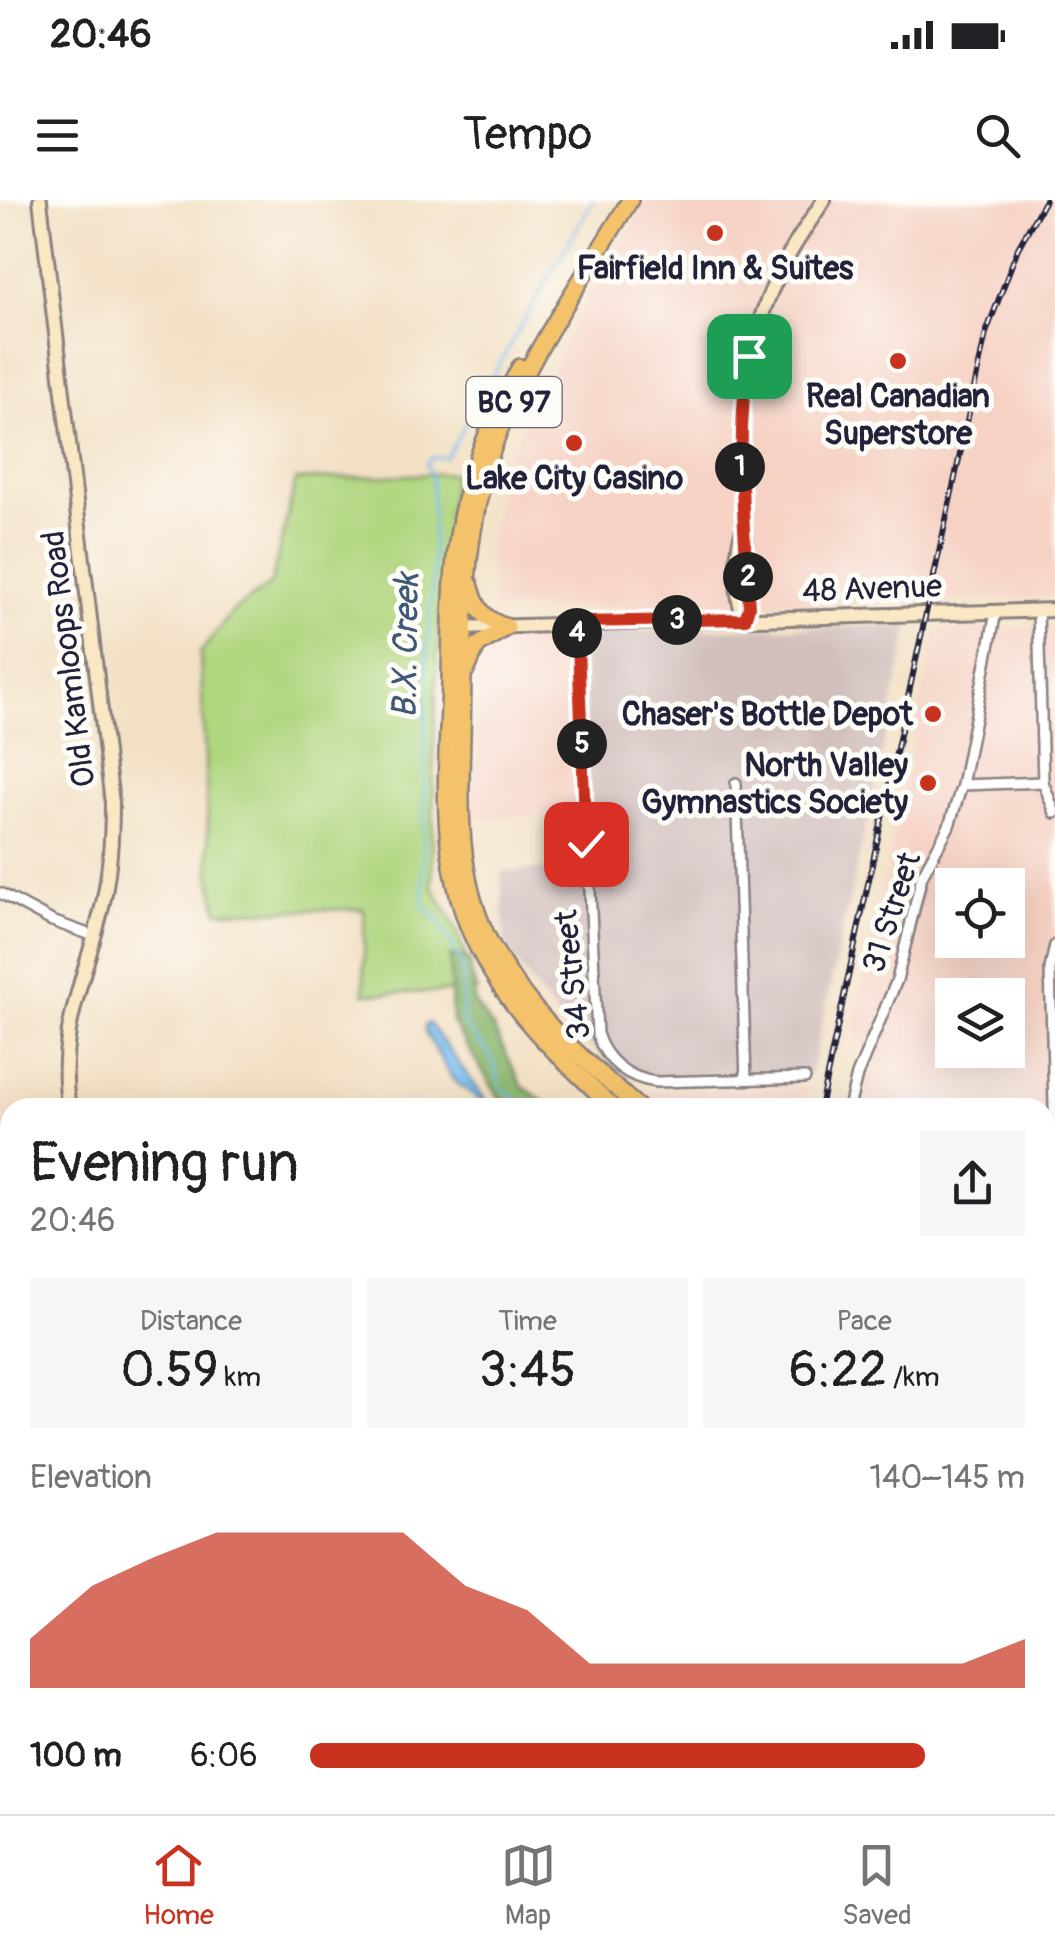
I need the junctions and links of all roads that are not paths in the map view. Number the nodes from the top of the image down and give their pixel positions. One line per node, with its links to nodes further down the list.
1 (40, 200): 20 (street, Old Kamloops Road)
2 (618, 200): 5 (highway, BC 97)
3 (630, 200): 5 (highway, BC 97)
4 (824, 200): 10 (street)
5 (596, 248): 6 (highway, BC 97); 13 (highway, BC 97)
6 (468, 568): 12 (highway); 13 (highway, BC 97)
7 (1055, 610): 8 (street, 48 Avenue)
8 (1038, 611): 9 (street, 48 Avenue); 15 (street)
9 (996, 612): 10 (street, 48 Avenue); 17 (street, 31 Street)
10 (745, 619): 11 (street, 48 Avenue)
11 (577, 622): 12 (street, 48 Avenue); 23 (street, 34 Street)
12 (507, 627): 13 (street, 48 Avenue); 14 (highway)
13 (458, 628): 14 (highway, BC 97); 25 (highway, BC 97)
14 (463, 682): 26 (highway, BC 97)
15 (1043, 782): 17 (street); 18 (street)
16 (736, 783): 23 (street)
17 (962, 785): 27 (street, 31 Street)
18 (1055, 813)
19 (0, 892): 20 (street)
20 (94, 936): 24 (street, Old Kamloops Road)
21 (1055, 946): 28 (street)
22 (805, 1078): 23 (street, 34 Street)
23 (746, 1080)
24 (68, 1098)
25 (603, 1098)
26 (626, 1098)
27 (851, 1098)
28 (1054, 1098)
29 (1055, 1123): 30 (street)
30 (1055, 1140)

